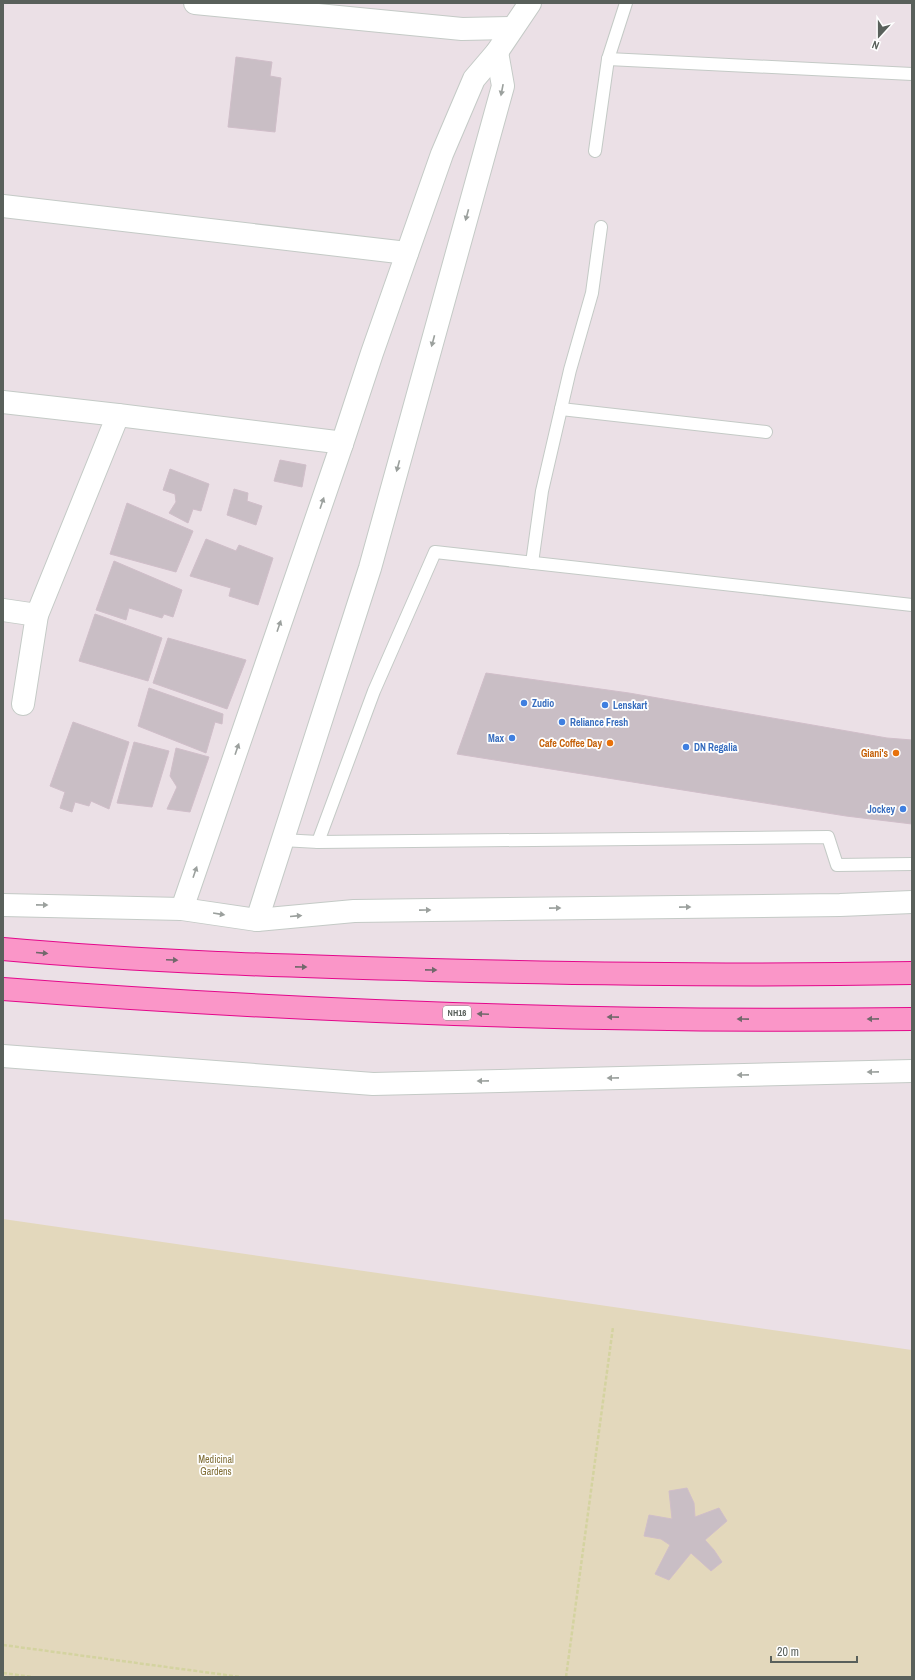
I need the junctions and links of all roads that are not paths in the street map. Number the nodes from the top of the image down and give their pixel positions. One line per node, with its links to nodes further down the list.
1 (195, 3): 4 (street)
2 (530, 3): 4 (street)
3 (626, 3): 6 (lane)
4 (512, 28): 5 (street)
5 (497, 52): 11 (street); 22 (street, one-way to 22)
6 (608, 59): 7 (lane); 8 (lane)
7 (912, 74)
8 (595, 151)
9 (3, 206): 11 (street)
10 (601, 227): 13 (lane)
11 (407, 253): 16 (street)
12 (3, 402): 14 (street)
13 (561, 409): 15 (lane); 17 (lane)
14 (118, 415): 16 (street); 20 (street)
15 (766, 432)
16 (342, 444): 27 (street, one-way to 16)
17 (532, 563): 18 (lane); 23 (lane)
18 (912, 605)
19 (3, 610): 20 (street)
20 (36, 615): 21 (street)
21 (23, 704)
22 (282, 840): 23 (lane); 28 (street)
23 (318, 842): 24 (lane)
24 (912, 864)
25 (912, 902): 28 (street, one-way to 25)
26 (3, 904): 27 (street, one-way to 27)
27 (182, 909): 28 (street, one-way to 28)
28 (257, 920)
29 (3, 949): 30 (highway, one-way to 30)
30 (912, 973)
31 (3, 989): 32 (highway, NH16, one-way to 31)
32 (912, 1019)
33 (3, 1056): 34 (street, one-way to 33)
34 (912, 1072)

